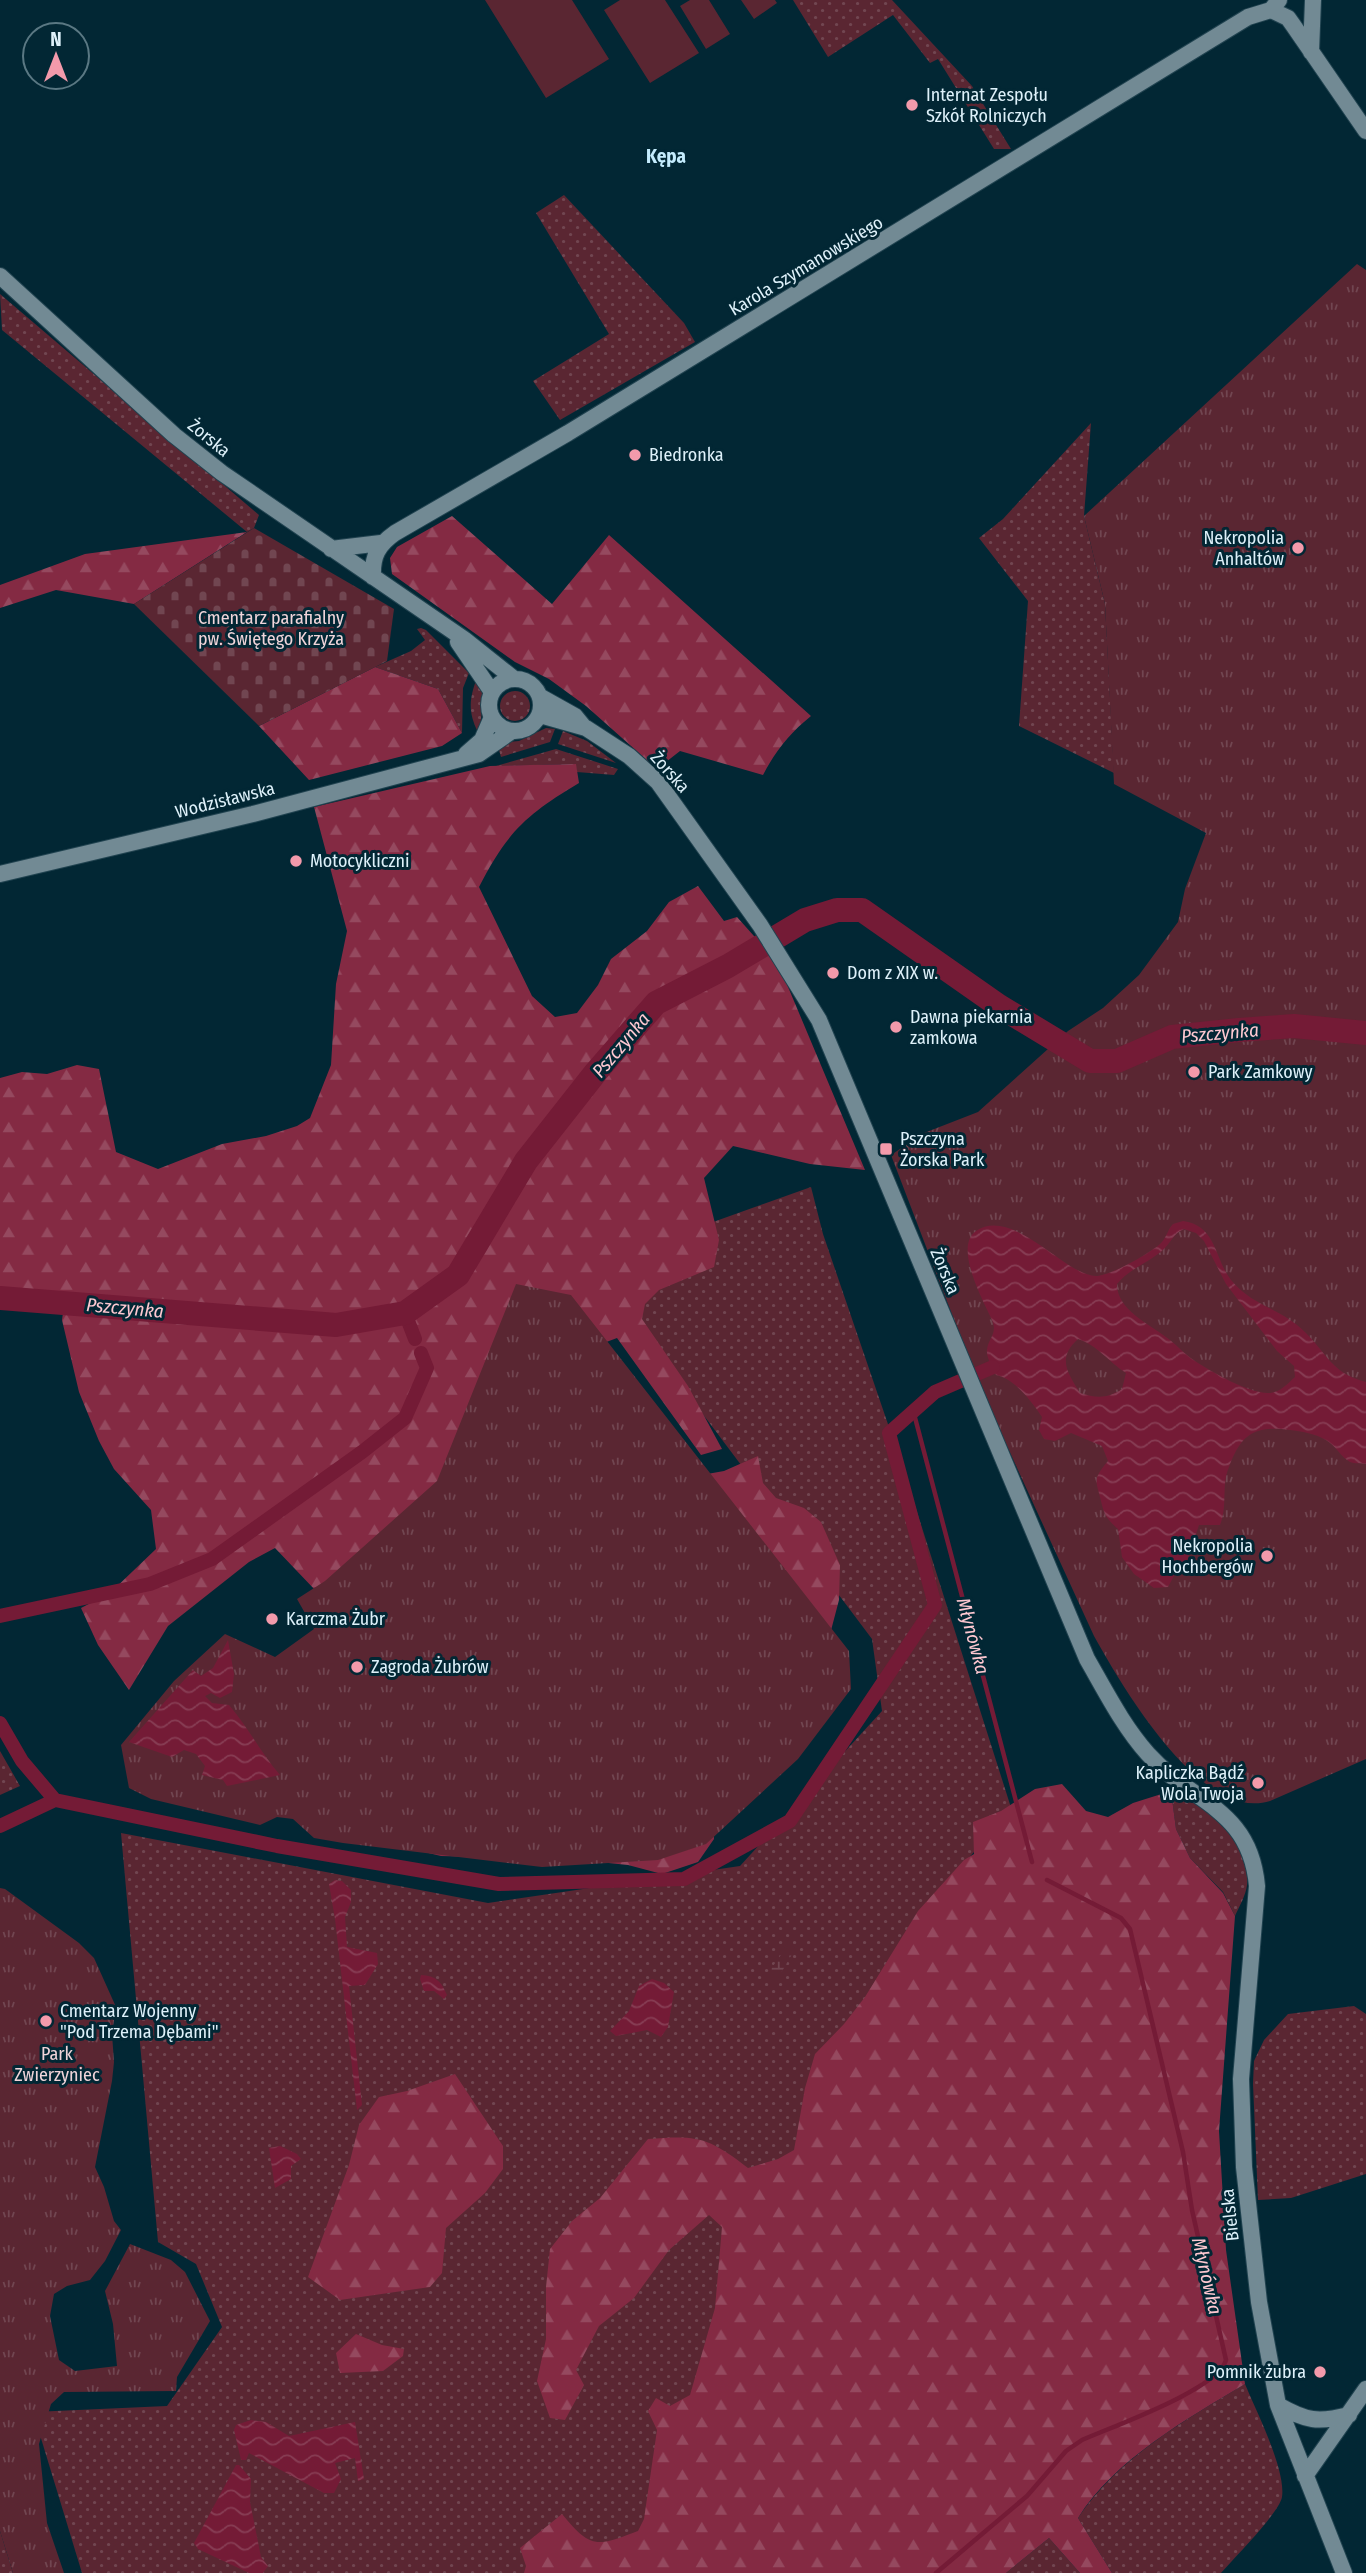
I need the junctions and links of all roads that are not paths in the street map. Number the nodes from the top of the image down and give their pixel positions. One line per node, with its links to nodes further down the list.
1 (1313, 0): 3 (main road)
2 (1275, 5): 3 (main road); 6 (main road, Karola Szymanowskiego)
3 (1311, 52): 4 (main road)
4 (1366, 131)
5 (0, 275): 7 (main road, Żorska)
6 (381, 542): 7 (main road); 8 (main road)
7 (331, 549): 8 (main road, Żorska)
8 (373, 577): 9 (main road, Żorska)
9 (448, 629): 10 (main road, Żorska); 11 (main road, Żorska)
10 (513, 678): 11 (main road); 12 (main road)
11 (492, 692): 14 (main road)
12 (541, 697): 13 (main road); 15 (main road, Żorska)
13 (540, 715): 15 (main road, Żorska); 16 (main road)
14 (492, 718): 16 (main road); 17 (main road, Wodzisławska)
15 (586, 728): 19 (main road, Żorska)
16 (512, 731): 17 (main road, Wodzisławska)
17 (458, 760): 18 (main road, Wodzisławska)
18 (0, 874)
19 (1247, 1841): 21 (main road, Bielska)
20 (1366, 2389): 22 (main road)
21 (1278, 2405): 22 (main road); 23 (main road, Bielska)
22 (1349, 2415): 23 (main road)
23 (1305, 2476): 24 (main road, Bielska)
24 (1344, 2573)

